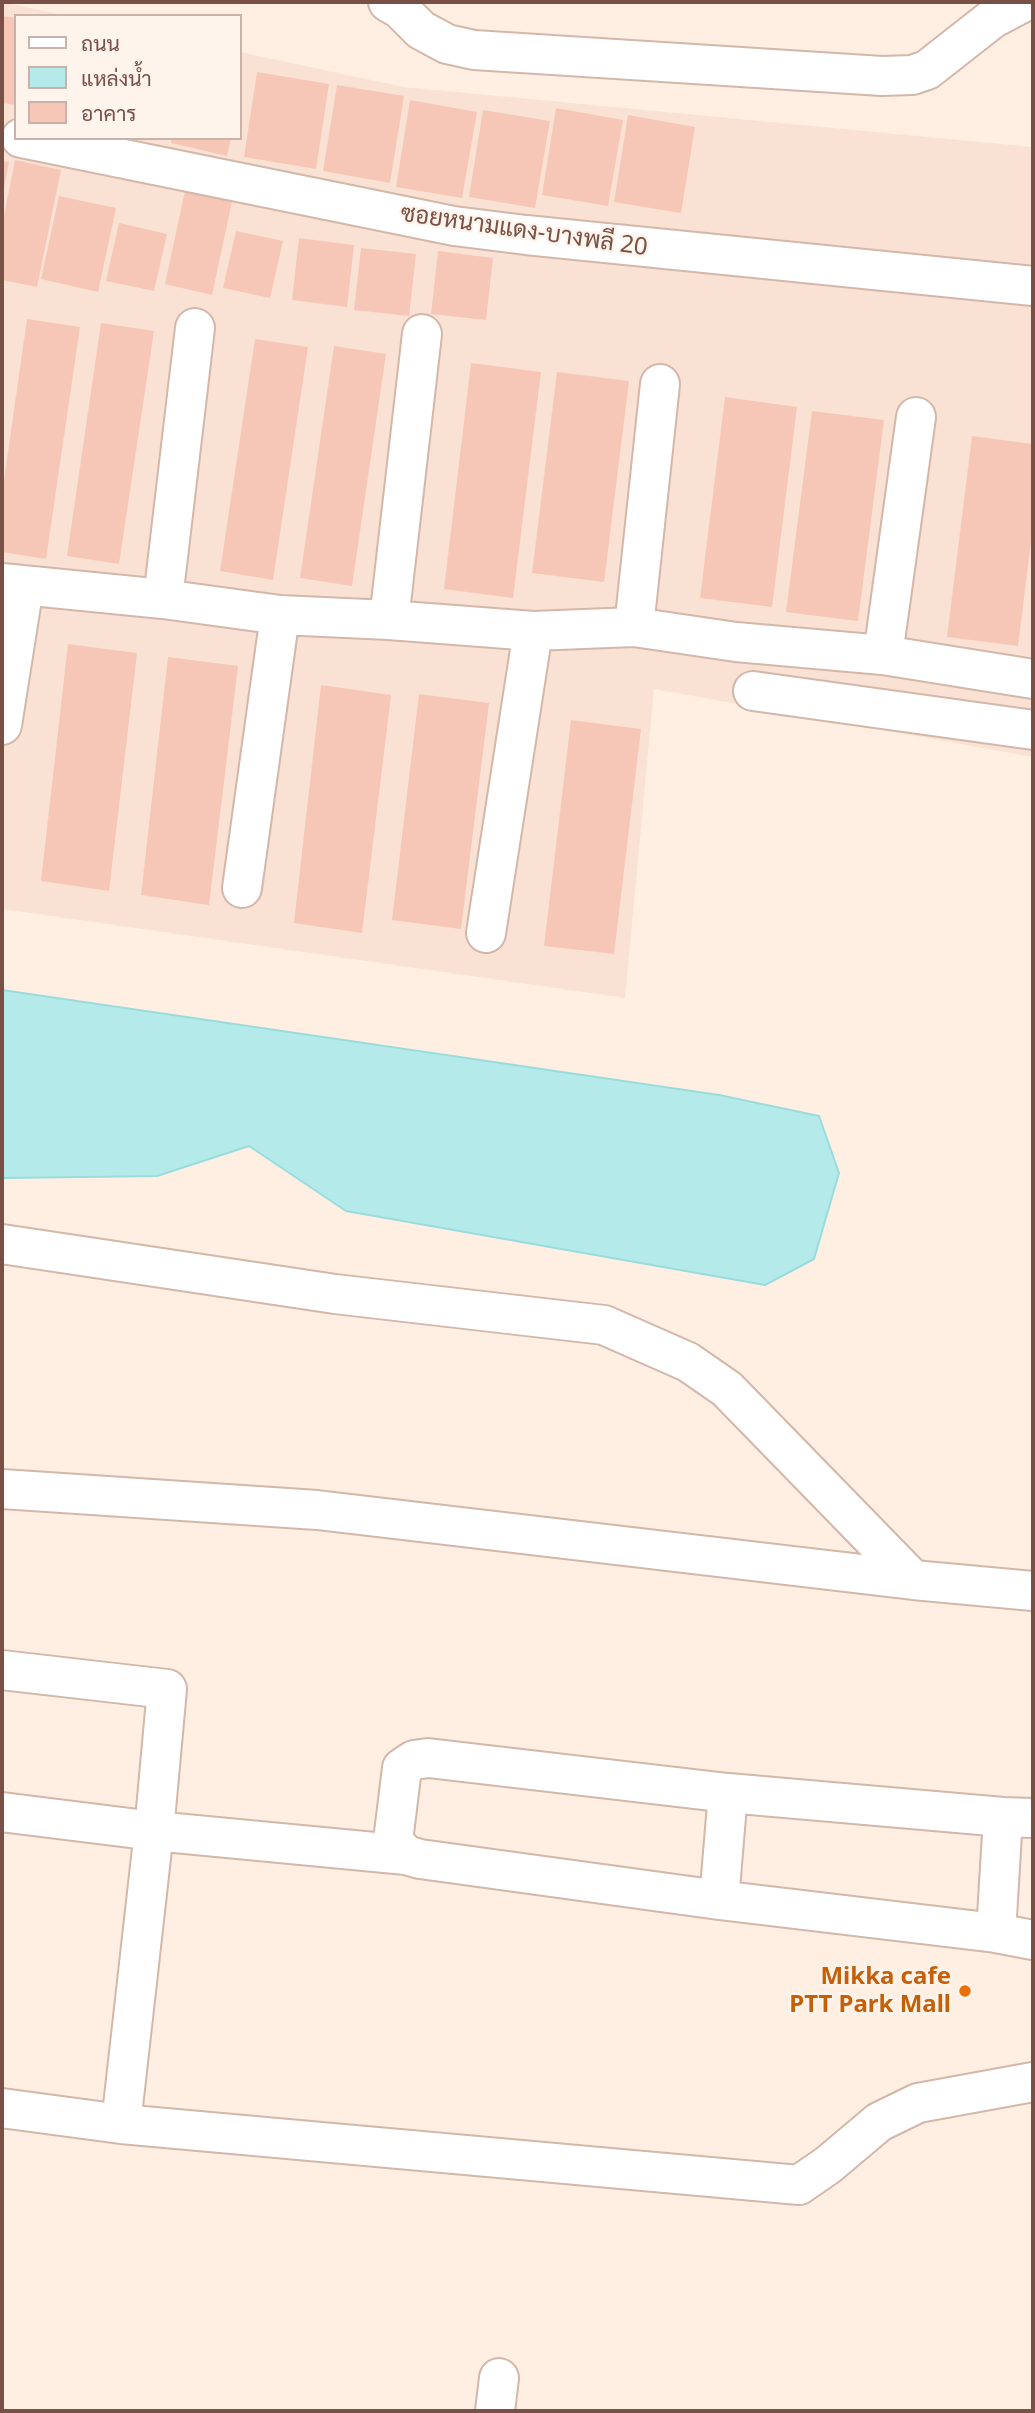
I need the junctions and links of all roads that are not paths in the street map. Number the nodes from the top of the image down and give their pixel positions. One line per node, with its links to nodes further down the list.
1 (388, 2): 2 (street)
2 (1024, 2)
3 (28, 140): 4 (street, ซอยหนามแดง-บางพลี 20)
4 (1033, 286)
5 (195, 328): 10 (street)
6 (422, 334): 12 (street)
7 (660, 384): 13 (street)
8 (916, 417): 15 (street)
9 (13, 585): 10 (street); 18 (street)
10 (163, 599): 11 (street)
11 (280, 615): 12 (street); 20 (street)
12 (389, 620): 14 (street)
13 (634, 627): 14 (street); 15 (street)
14 (533, 631): 21 (street)
15 (883, 655): 16 (street)
16 (1033, 679)
17 (753, 691): 19 (street)
18 (2, 724)
19 (1033, 730)
20 (242, 888)
21 (486, 933)
22 (2, 1244): 24 (street)
23 (2, 1489): 24 (street)
24 (913, 1580): 25 (street)
25 (1033, 1591)
26 (2, 1670): 30 (street)
27 (729, 1793): 29 (street); 31 (street); 32 (street)
28 (2, 1812): 30 (street)
29 (1018, 1818): 33 (street)
30 (154, 1831): 31 (street); 37 (street)
31 (405, 1855): 32 (street)
32 (719, 1900): 33 (street)
33 (996, 1933): 34 (street)
34 (1033, 1940)
35 (1033, 2082): 37 (street)
36 (2, 2108): 37 (street)
37 (121, 2124)

